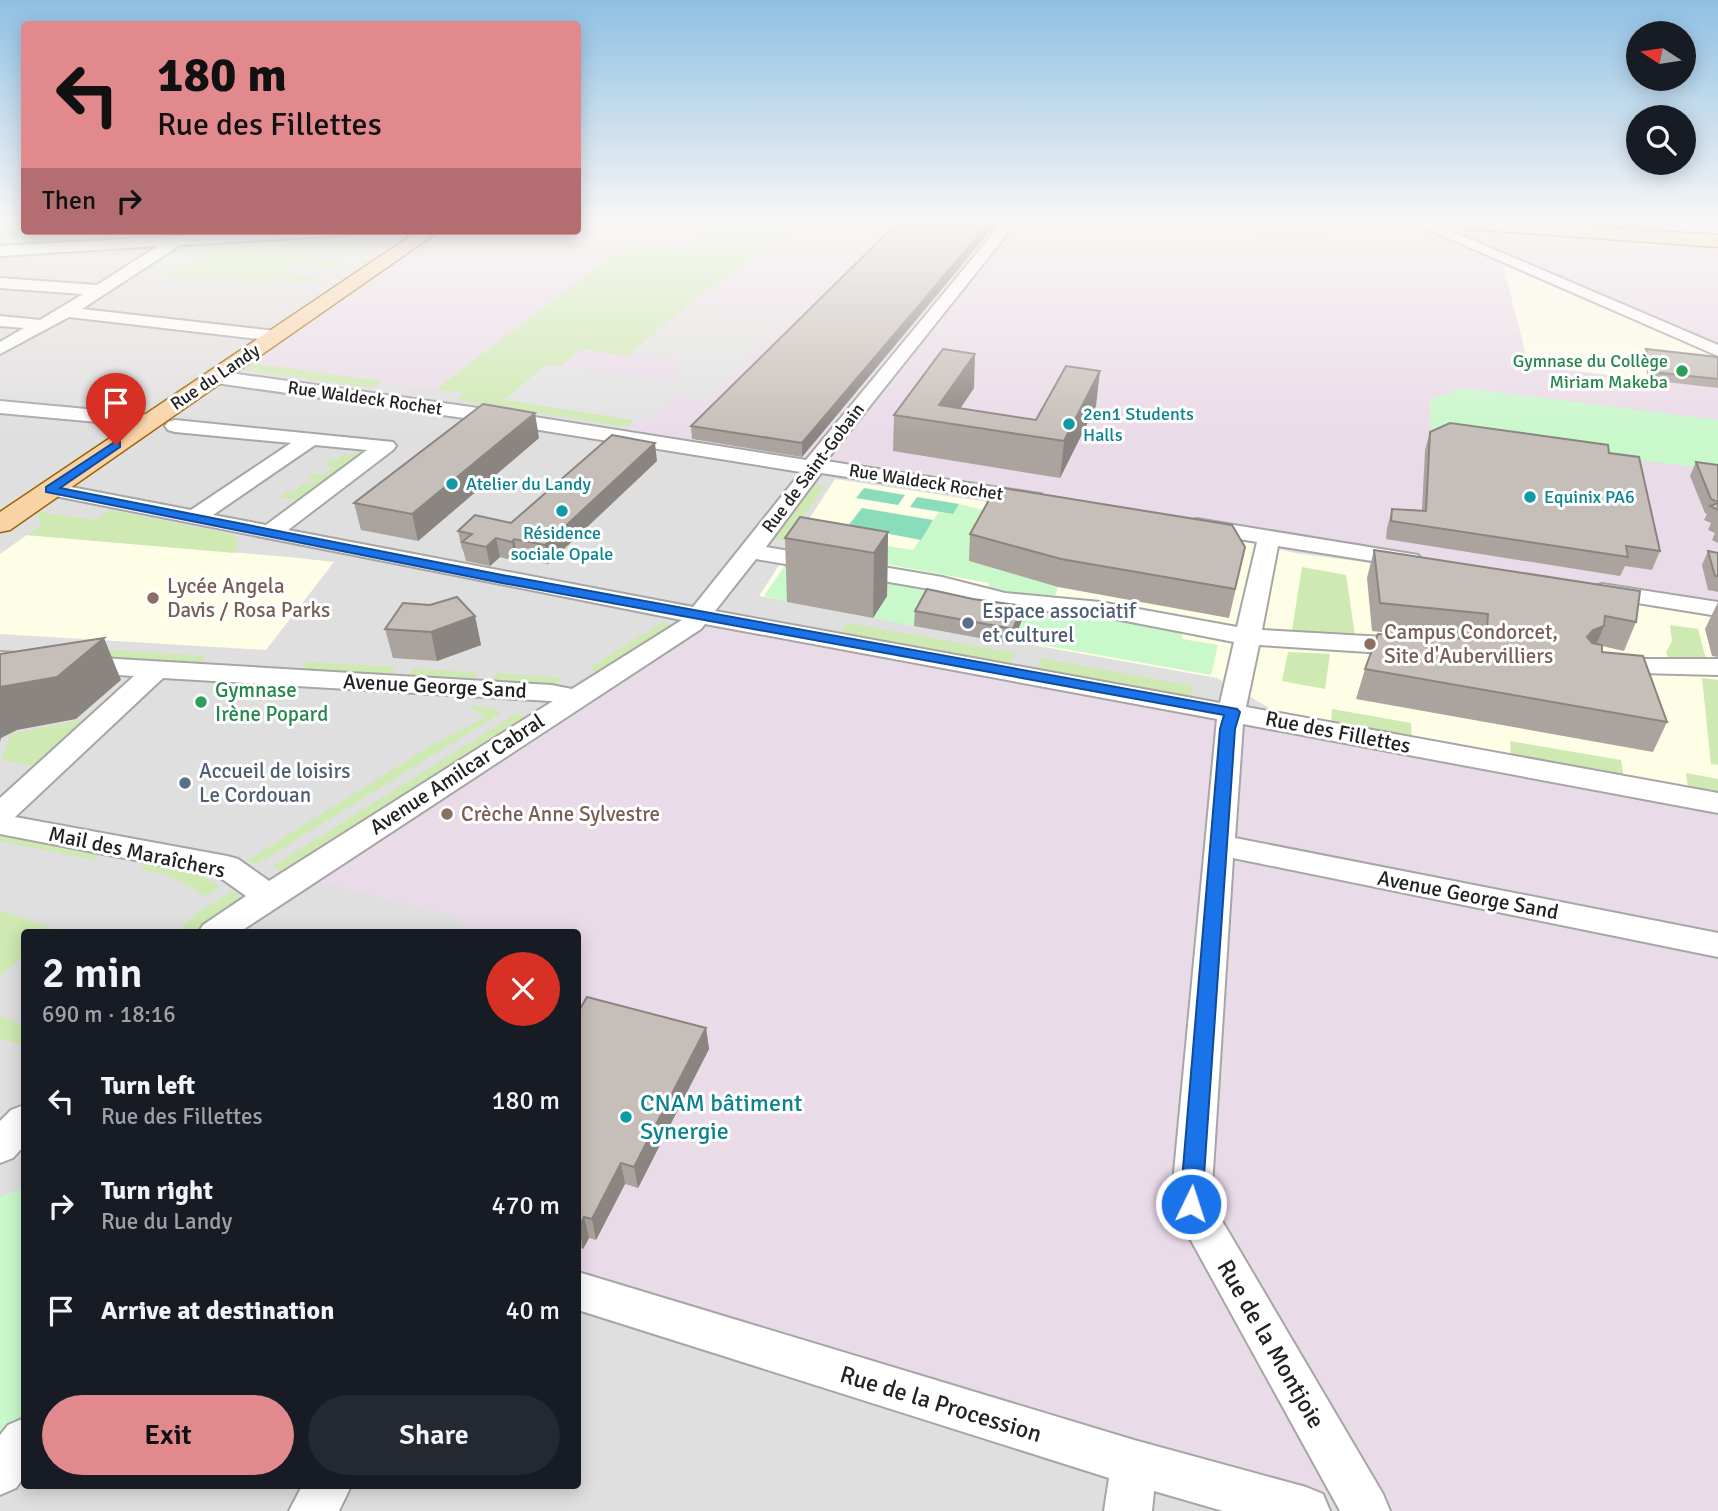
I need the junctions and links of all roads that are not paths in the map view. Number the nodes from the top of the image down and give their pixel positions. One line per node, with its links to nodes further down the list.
1 (93, 295): 5 (street)
2 (337, 295): 8 (main road, Rue du Landy)
3 (950, 295): 16 (street, Rue de Saint-Gobain)
4 (1587, 295): 10 (street)
5 (66, 312): 7 (street); 8 (street)
6 (0, 321): 7 (street)
7 (43, 325): 9 (street)
8 (276, 336): 11 (main road, Rue du Landy)
9 (1, 348)
10 (1718, 351)
11 (216, 377): 13 (main road, Rue du Landy); 16 (street, Rue Waldeck Rochet)
12 (0, 407): 13 (street)
13 (151, 421): 17 (main road, Rue du Landy)
14 (175, 426): 15 (street)
15 (309, 440): 19 (street); 22 (street)
16 (813, 467): 18 (street, Rue Waldeck Rochet); 24 (street, Rue de Saint-Gobain)
17 (50, 489): 19 (street, Rue des Fillettes); 20 (main road, Rue du Landy)
18 (1052, 502)
19 (194, 518): 22 (street, Rue des Fillettes)
20 (3, 519)
21 (1173, 522): 23 (street)
22 (270, 533): 28 (street, Rue des Fillettes)
23 (1269, 537): 25 (street); 29 (street, Rue de la Montjoie)
24 (752, 551): 28 (street, Rue de Saint-Gobain); 29 (street)
25 (1437, 564)
26 (1574, 586): 27 (street)
27 (1718, 610)
28 (699, 616): 35 (street, Avenue Amilcar Cabral); 36 (street, Rue des Fillettes)
29 (1249, 638): 30 (street); 36 (street, Rue de la Montjoie)
30 (1384, 645)
31 (0, 660): 34 (street, Avenue George Sand)
32 (1591, 666): 33 (street)
33 (1718, 667)
34 (157, 669): 35 (street, Avenue George Sand); 38 (street)
35 (576, 698): 41 (street, Avenue Amilcar Cabral)
36 (1232, 712): 37 (street, Rue des Fillettes); 40 (street, Rue de la Montjoie)
37 (1718, 803)
38 (0, 814)
39 (0, 824): 41 (street, Mail des Maraîchers)
40 (1218, 845): 43 (street, Avenue George Sand); 52 (street, Rue de la Montjoie)
41 (268, 896): 42 (street, Avenue Amilcar Cabral)
42 (221, 929)
43 (1718, 946)
44 (581, 1292): 46 (street, Rue de la Procession)
45 (21, 1445): 47 (street)
46 (1134, 1463): 50 (street); 51 (street, Rue de la Procession)
47 (0, 1472)
48 (326, 1489): 49 (street)
49 (313, 1511)
50 (1128, 1511)
51 (1306, 1511)
52 (1366, 1511)

